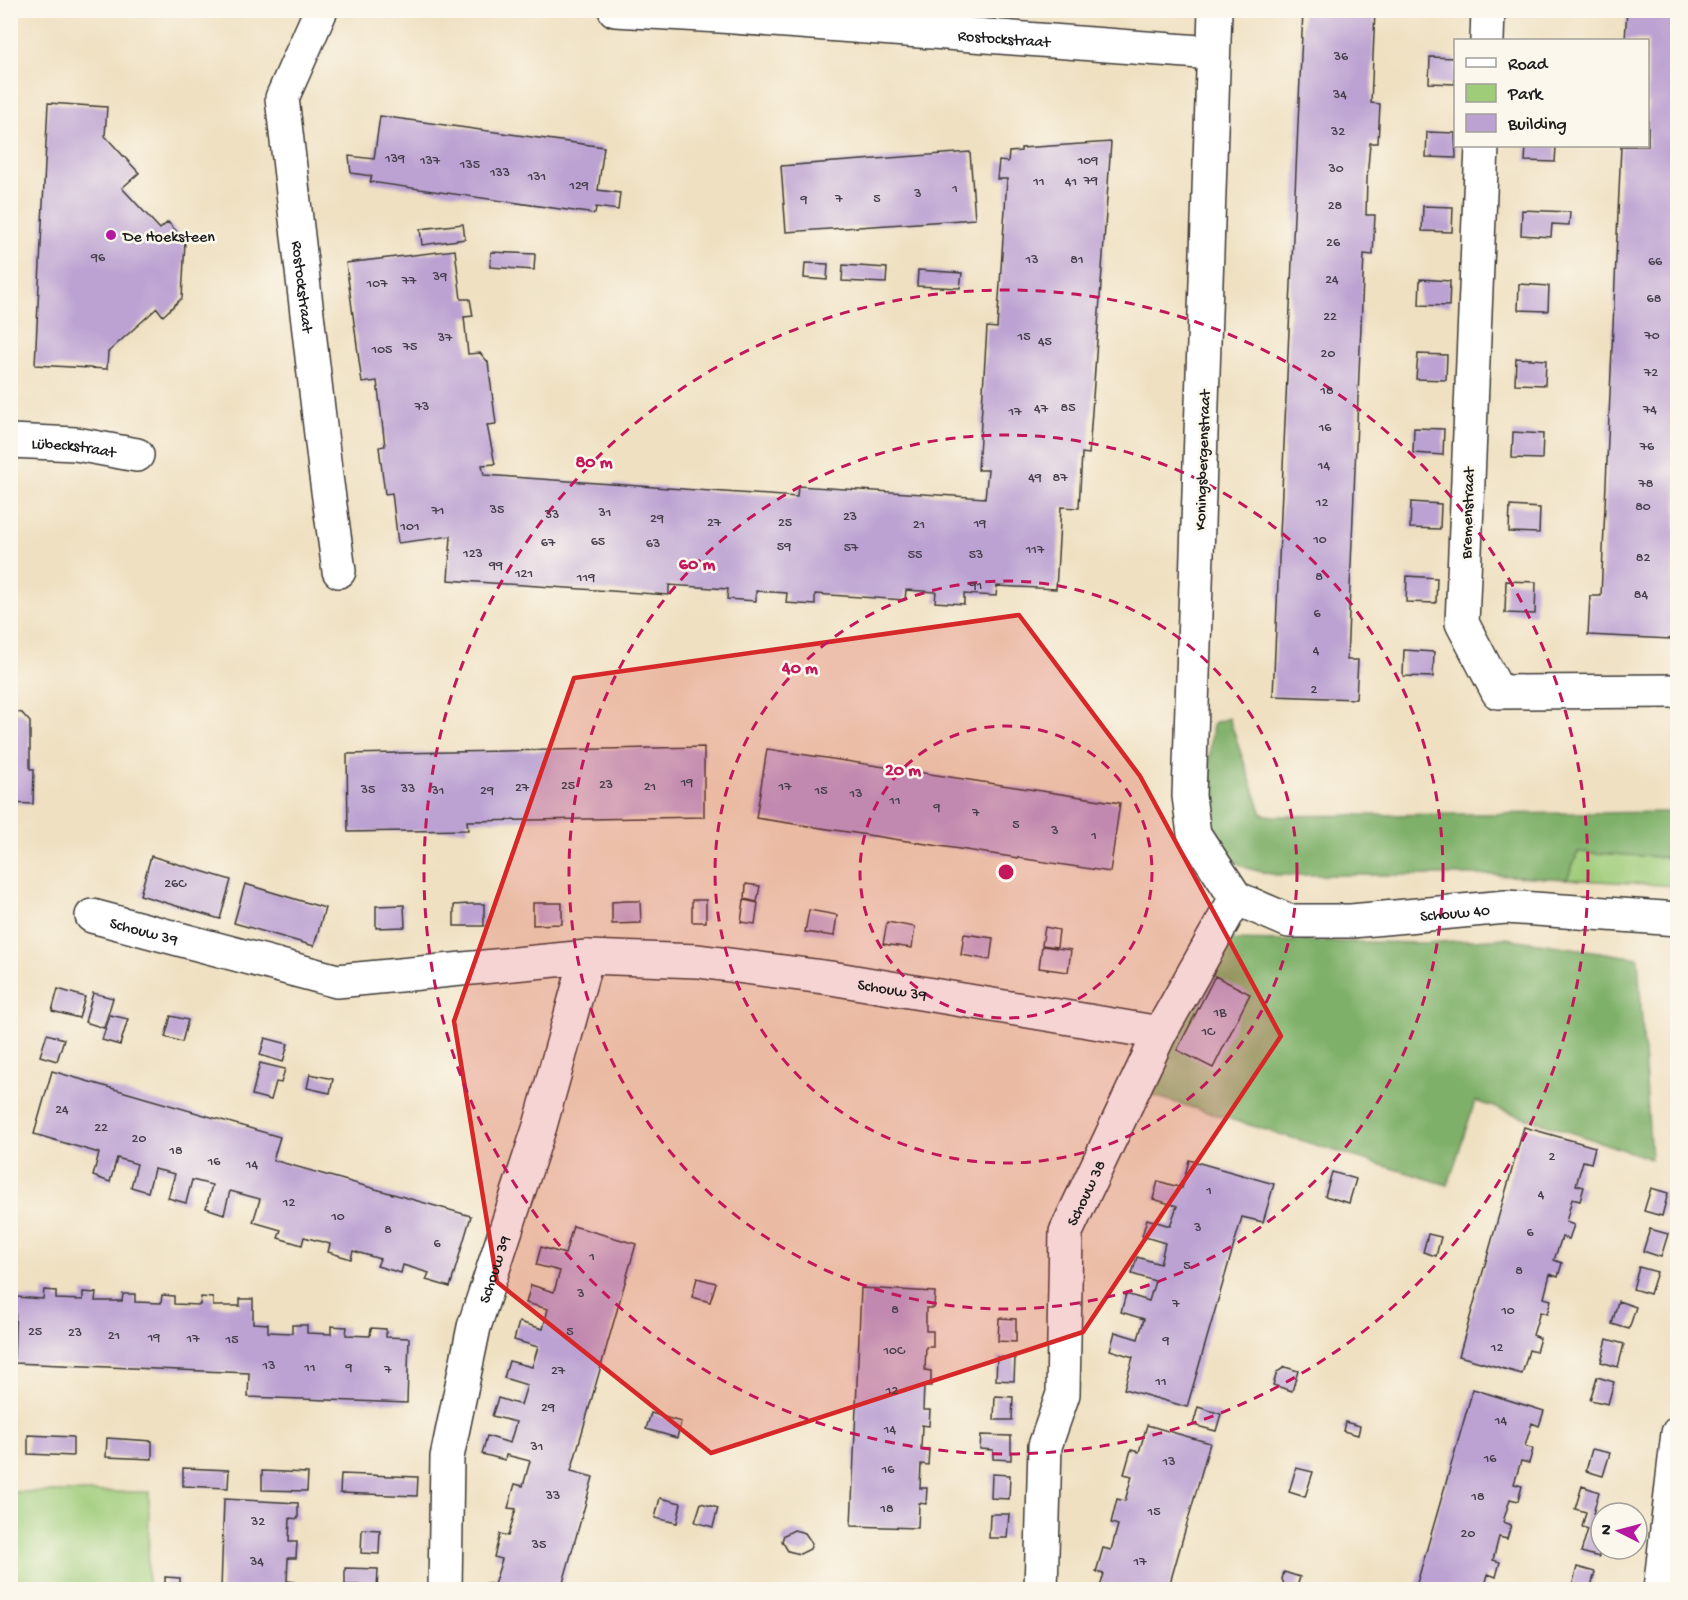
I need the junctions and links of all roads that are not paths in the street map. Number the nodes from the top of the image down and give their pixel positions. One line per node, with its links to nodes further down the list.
1 (321, 10): 12 (street, Rostockstraat)
2 (615, 10): 5 (street, Rostockstraat)
3 (1215, 10): 8 (street, Koningsbergenstraat)
4 (1488, 10): 7 (street)
5 (650, 11): 6 (street, Rostockstraat)
6 (855, 18): 8 (street, Rostockstraat)
7 (1487, 39)
8 (1213, 53): 14 (street, Koningsbergenstraat)
9 (1482, 147): 13 (street, Bremenstraat)
10 (10, 441): 11 (street, Lübeckstraat)
11 (137, 455)
12 (339, 571)
13 (1677, 692)
14 (1236, 898): 16 (street, Schouw 40); 18 (street, Schouw 38)
15 (92, 916): 17 (street, Schouw 39)
16 (1677, 920)
17 (587, 957): 18 (street, Schouw 39); 20 (street, Schouw 39)
18 (1160, 1033): 21 (street, Schouw 38)
19 (1677, 1433): 22 (street)
20 (445, 1590)
21 (1041, 1590)
22 (1660, 1590)

